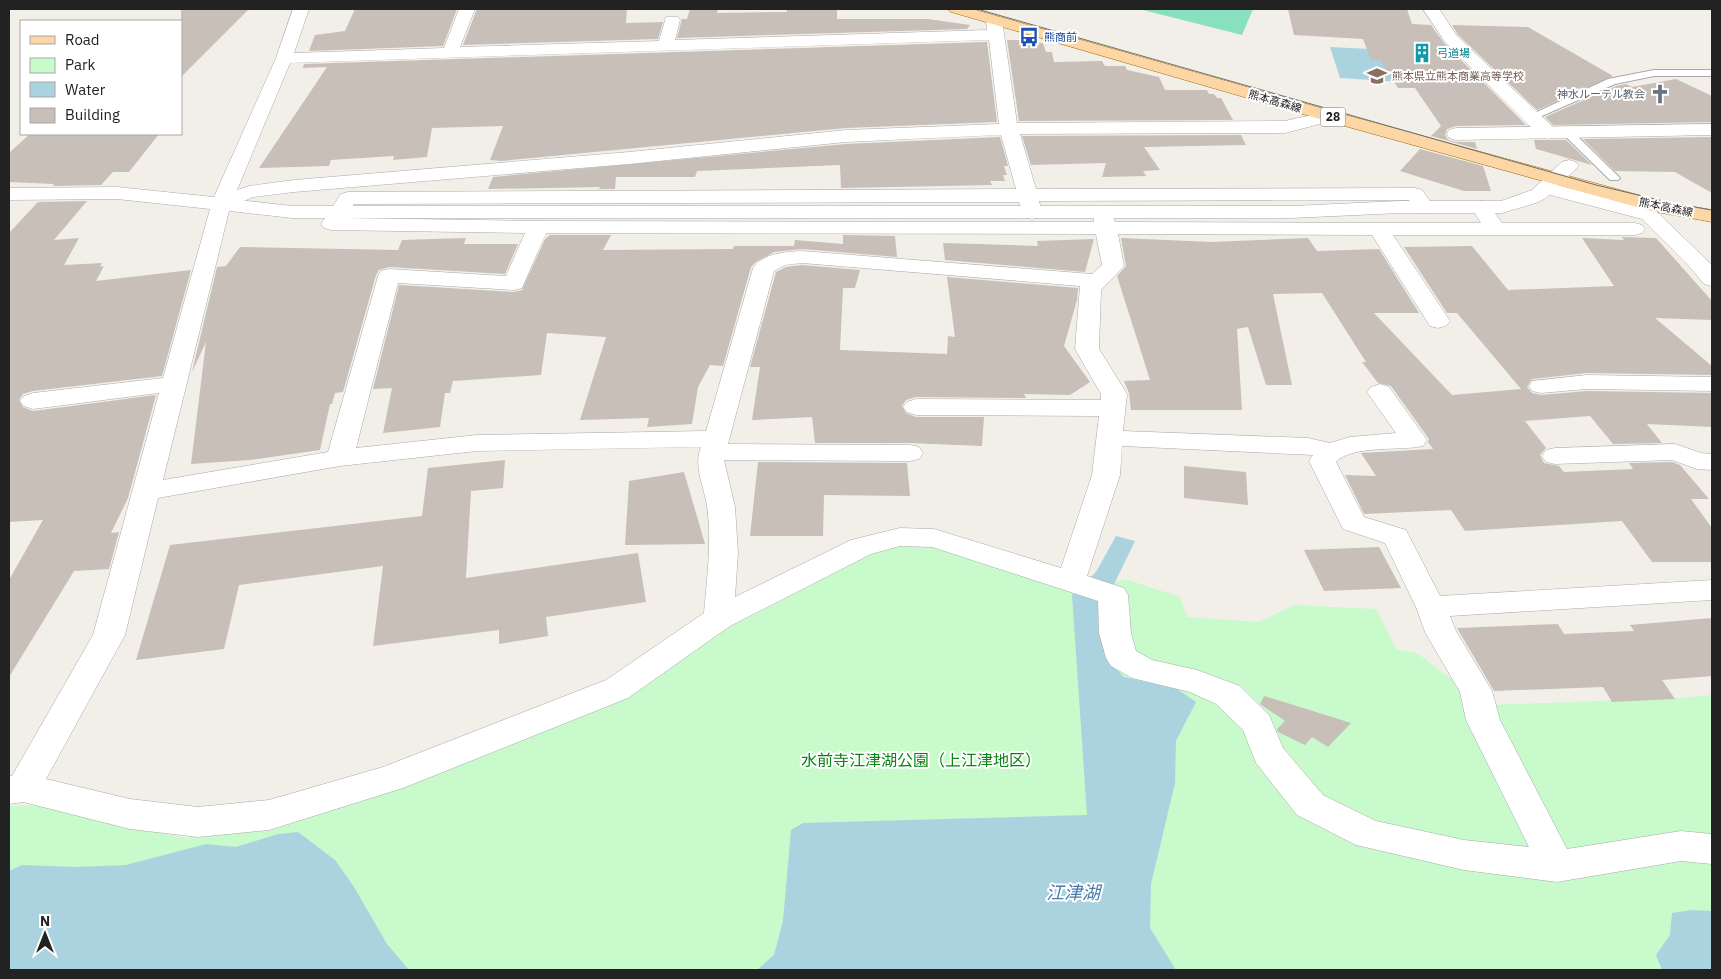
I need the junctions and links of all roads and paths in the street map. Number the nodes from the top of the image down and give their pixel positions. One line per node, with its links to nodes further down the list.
1 (301, 9): 9 (street)
2 (467, 9): 8 (street)
3 (956, 9): 6 (main road, 熊本高森線 / 28)
4 (1431, 9): 12 (street)
5 (672, 20): 7 (street)
6 (998, 21): 7 (street); 11 (main road, 熊本高森線 / 28); 13 (street); 17 (main road, 熊本高森線 / 28)
7 (666, 45): 8 (street)
8 (450, 53): 9 (street)
9 (284, 58): 22 (street)
10 (1712, 74): 12 (lane)
11 (1329, 116): 13 (street); 18 (main road, 熊本高森線 / 28)
12 (1531, 117): 16 (street)
13 (1009, 129): 22 (street); 23 (street)
14 (1712, 129): 15 (street)
15 (1568, 132): 16 (street); 19 (lane)
16 (1548, 133): 17 (street)
17 (1456, 134): 18 (main road, 熊本高森線 / 28)
18 (1557, 178): 19 (main road, 熊本高森線 / 28); 25 (street); 27 (main road, 熊本高森線 / 28); 33 (street)
19 (1614, 178): 20 (main road, 熊本高森線 / 28)
20 (1652, 188)
21 (10, 196): 22 (street)
22 (221, 204): 26 (street); 36 (street)
23 (1030, 205): 24 (street); 26 (street); 28 (street)
24 (1424, 207): 25 (street); 28 (street)
25 (1481, 207): 31 (street)
26 (338, 212): 29 (street)
27 (1712, 216)
28 (1104, 220): 29 (street); 30 (street); 34 (street)
29 (538, 227): 48 (street)
30 (1378, 228): 31 (street); 35 (street)
31 (1496, 229): 32 (street)
32 (1634, 230)
33 (1712, 279)
34 (1097, 282): 42 (street); 44 (street)
35 (1438, 322)
36 (175, 384): 40 (street); 50 (street)
37 (1712, 384): 38 (street)
38 (1541, 386)
39 (1380, 392): 45 (street)
40 (33, 401)
41 (916, 407): 42 (street)
42 (1113, 408): 43 (street)
43 (1110, 438): 45 (street); 51 (street)
44 (714, 446): 46 (street); 48 (street); 54 (street)
45 (1330, 451): 53 (street)
46 (910, 453)
47 (1555, 456): 49 (street)
48 (340, 458): 50 (street)
49 (1712, 462)
50 (146, 492): 55 (street)
51 (1089, 586): 54 (street); 57 (street)
52 (1712, 590): 53 (street)
53 (1431, 607): 57 (street)
54 (720, 618): 55 (street)
55 (16, 789)
56 (1712, 849): 57 (street)
57 (1557, 866)

